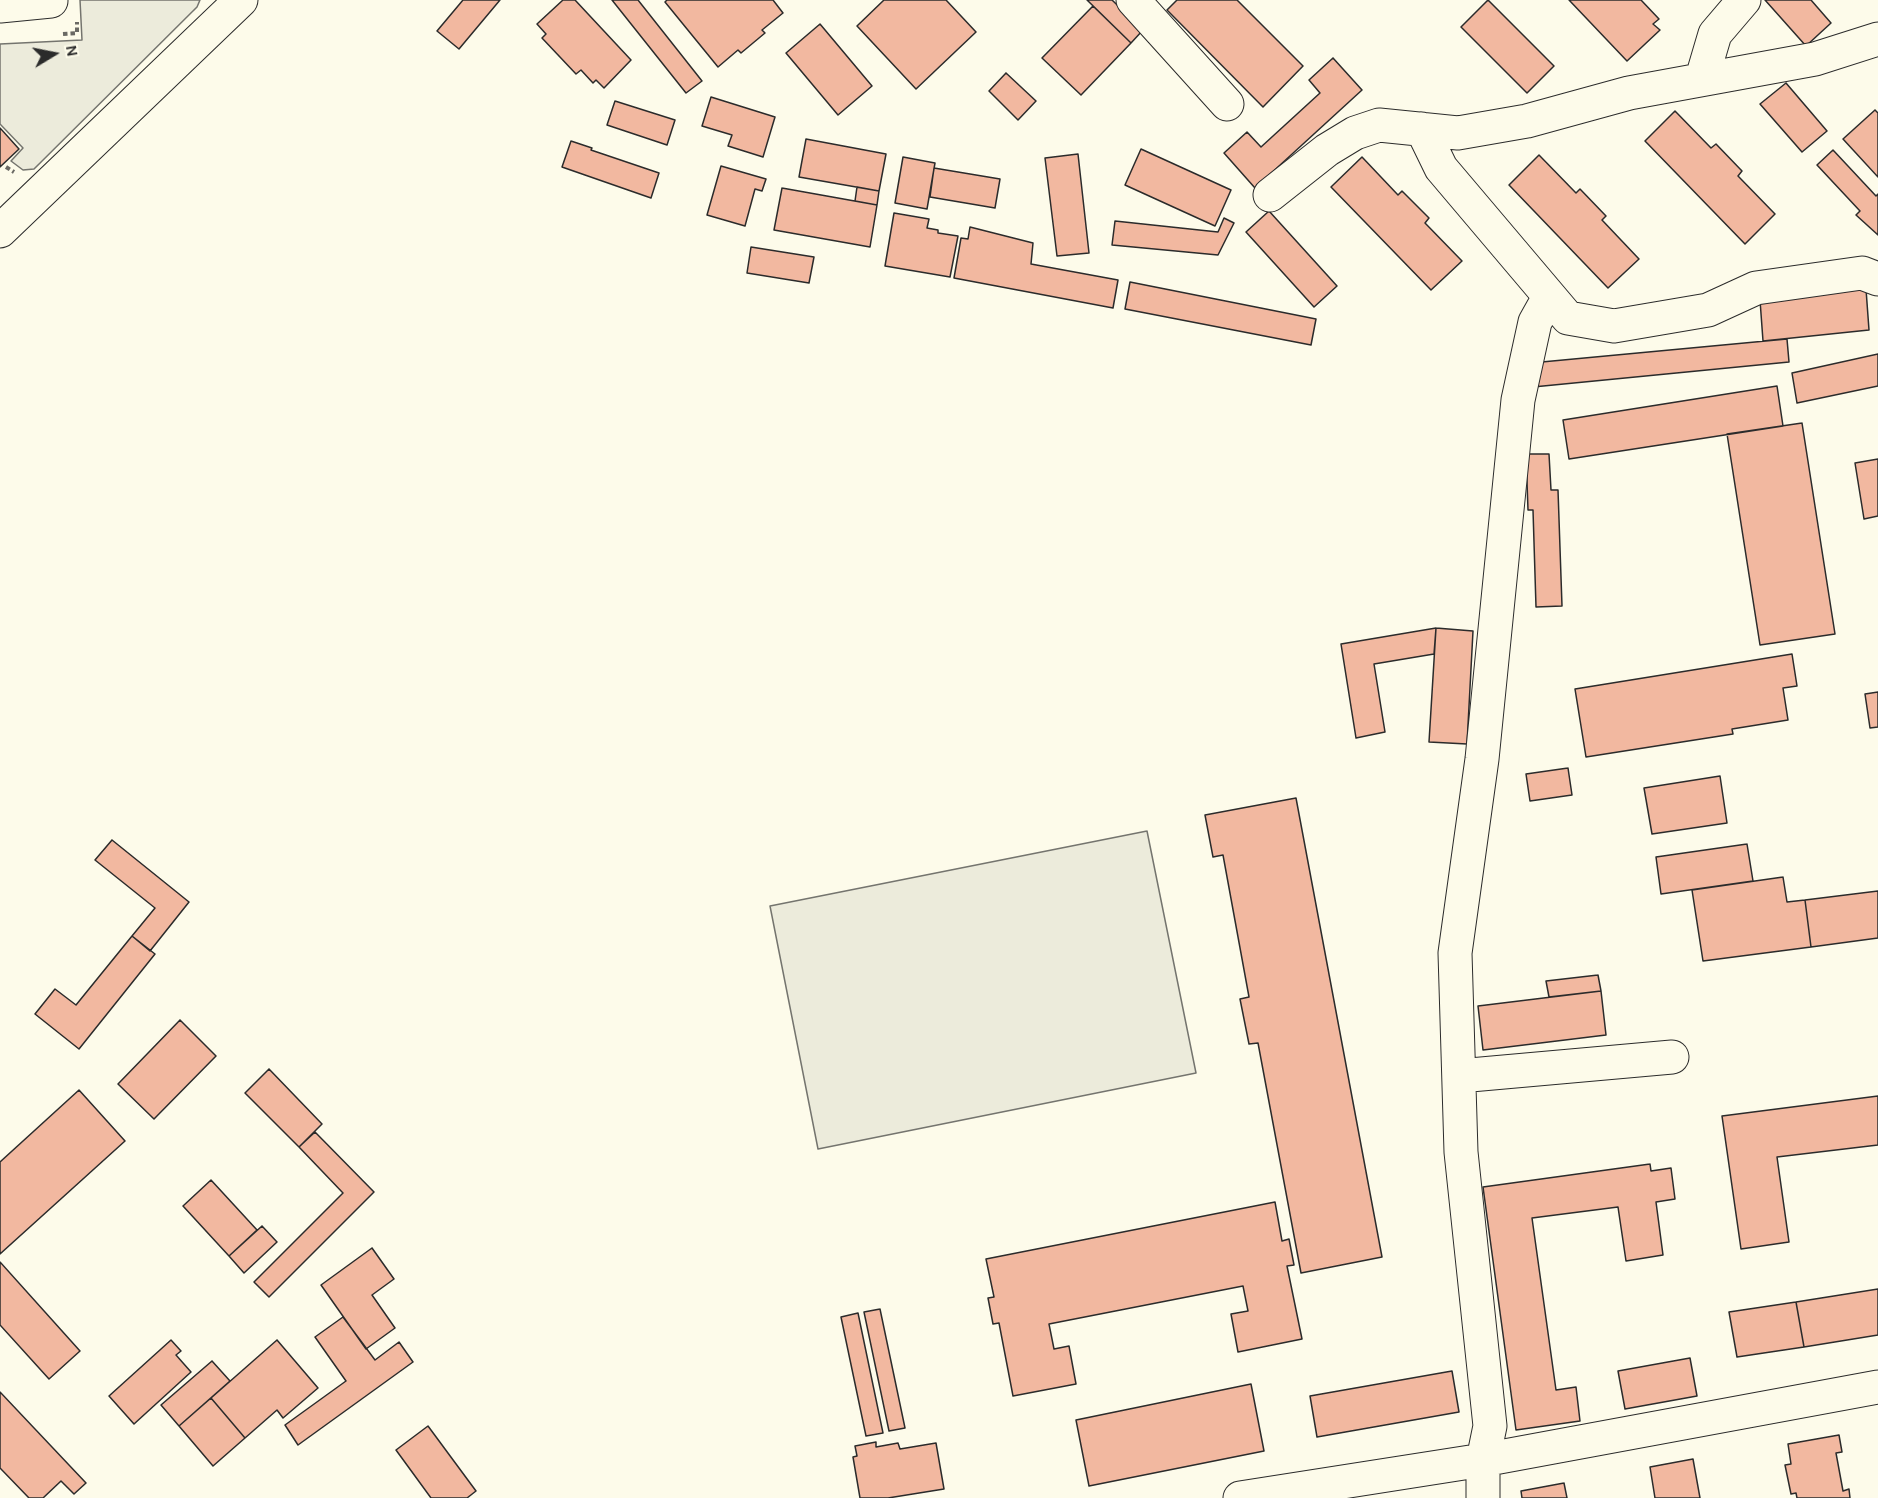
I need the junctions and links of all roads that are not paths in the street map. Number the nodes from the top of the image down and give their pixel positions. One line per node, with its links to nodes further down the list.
1 (241, 0): 11 (street)
2 (1133, 0): 8 (street)
3 (1744, 0): 7 (street)
4 (51, 1): 5 (street)
5 (0, 6)
6 (1878, 39): 7 (street)
7 (1702, 78): 9 (street)
8 (1227, 104)
9 (1422, 129): 10 (street); 13 (street)
10 (1270, 195)
11 (0, 231)
12 (1878, 279): 13 (street)
13 (1549, 297): 15 (street)
14 (1672, 1057): 15 (street)
15 (1459, 1076): 17 (street)
16 (1878, 1387): 17 (street)
17 (1483, 1460): 18 (street); 19 (street)
18 (1240, 1498)
19 (1484, 1498)

